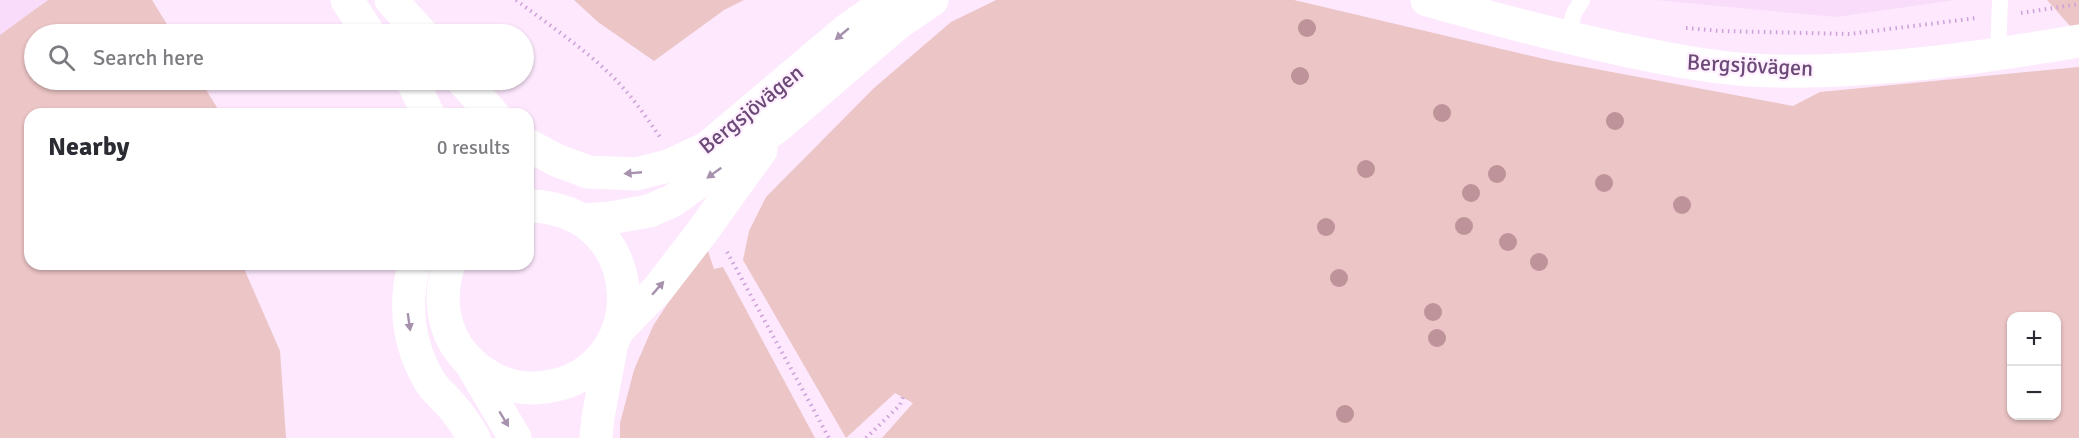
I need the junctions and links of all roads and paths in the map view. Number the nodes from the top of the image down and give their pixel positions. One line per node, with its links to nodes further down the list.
1 (347, 0): 10 (main road)
2 (389, 0): 11 (main road); 12 (main road)
3 (516, 0): 26 (path)
4 (890, 0): 27 (main road, Bergsjövägen, one-way to 27)
5 (932, 0): 25 (main road, Bergsjövägen)
6 (1427, 0): 14 (main road, Bergsjövägen)
7 (1582, 0): 14 (lane)
8 (2079, 4): 9 (path)
9 (1999, 8): 13 (path); 16 (lane)
10 (363, 24)
11 (404, 24)
12 (412, 24)
13 (1674, 27)
14 (1567, 38): 16 (main road, Bergsjövägen)
15 (2079, 41): 16 (main road, Bergsjövägen)
16 (1998, 54)
17 (394, 90): 21 (main road)
18 (417, 90): 22 (main road)
19 (447, 90): 23 (main road)
20 (471, 90): 24 (main road)
21 (402, 108)
22 (425, 108)
23 (459, 108)
24 (488, 108)
25 (778, 126): 29 (main road, Bergsjövägen, one-way to 29); 33 (main road, Bergsjövägen, one-way to 25)
26 (662, 140)
27 (534, 148)
28 (534, 201): 29 (main road)
29 (582, 220): 33 (main road)
30 (724, 246): 39 (path)
31 (413, 270): 36 (main road, one-way to 36)
32 (448, 270): 34 (main road)
33 (615, 337): 34 (main road, Bergsjövägen); 38 (main road)
34 (471, 363): 37 (main road, one-way to 37)
35 (903, 397): 40 (path)
36 (474, 438)
37 (515, 438)
38 (596, 438)
39 (829, 438)
40 (866, 438)

